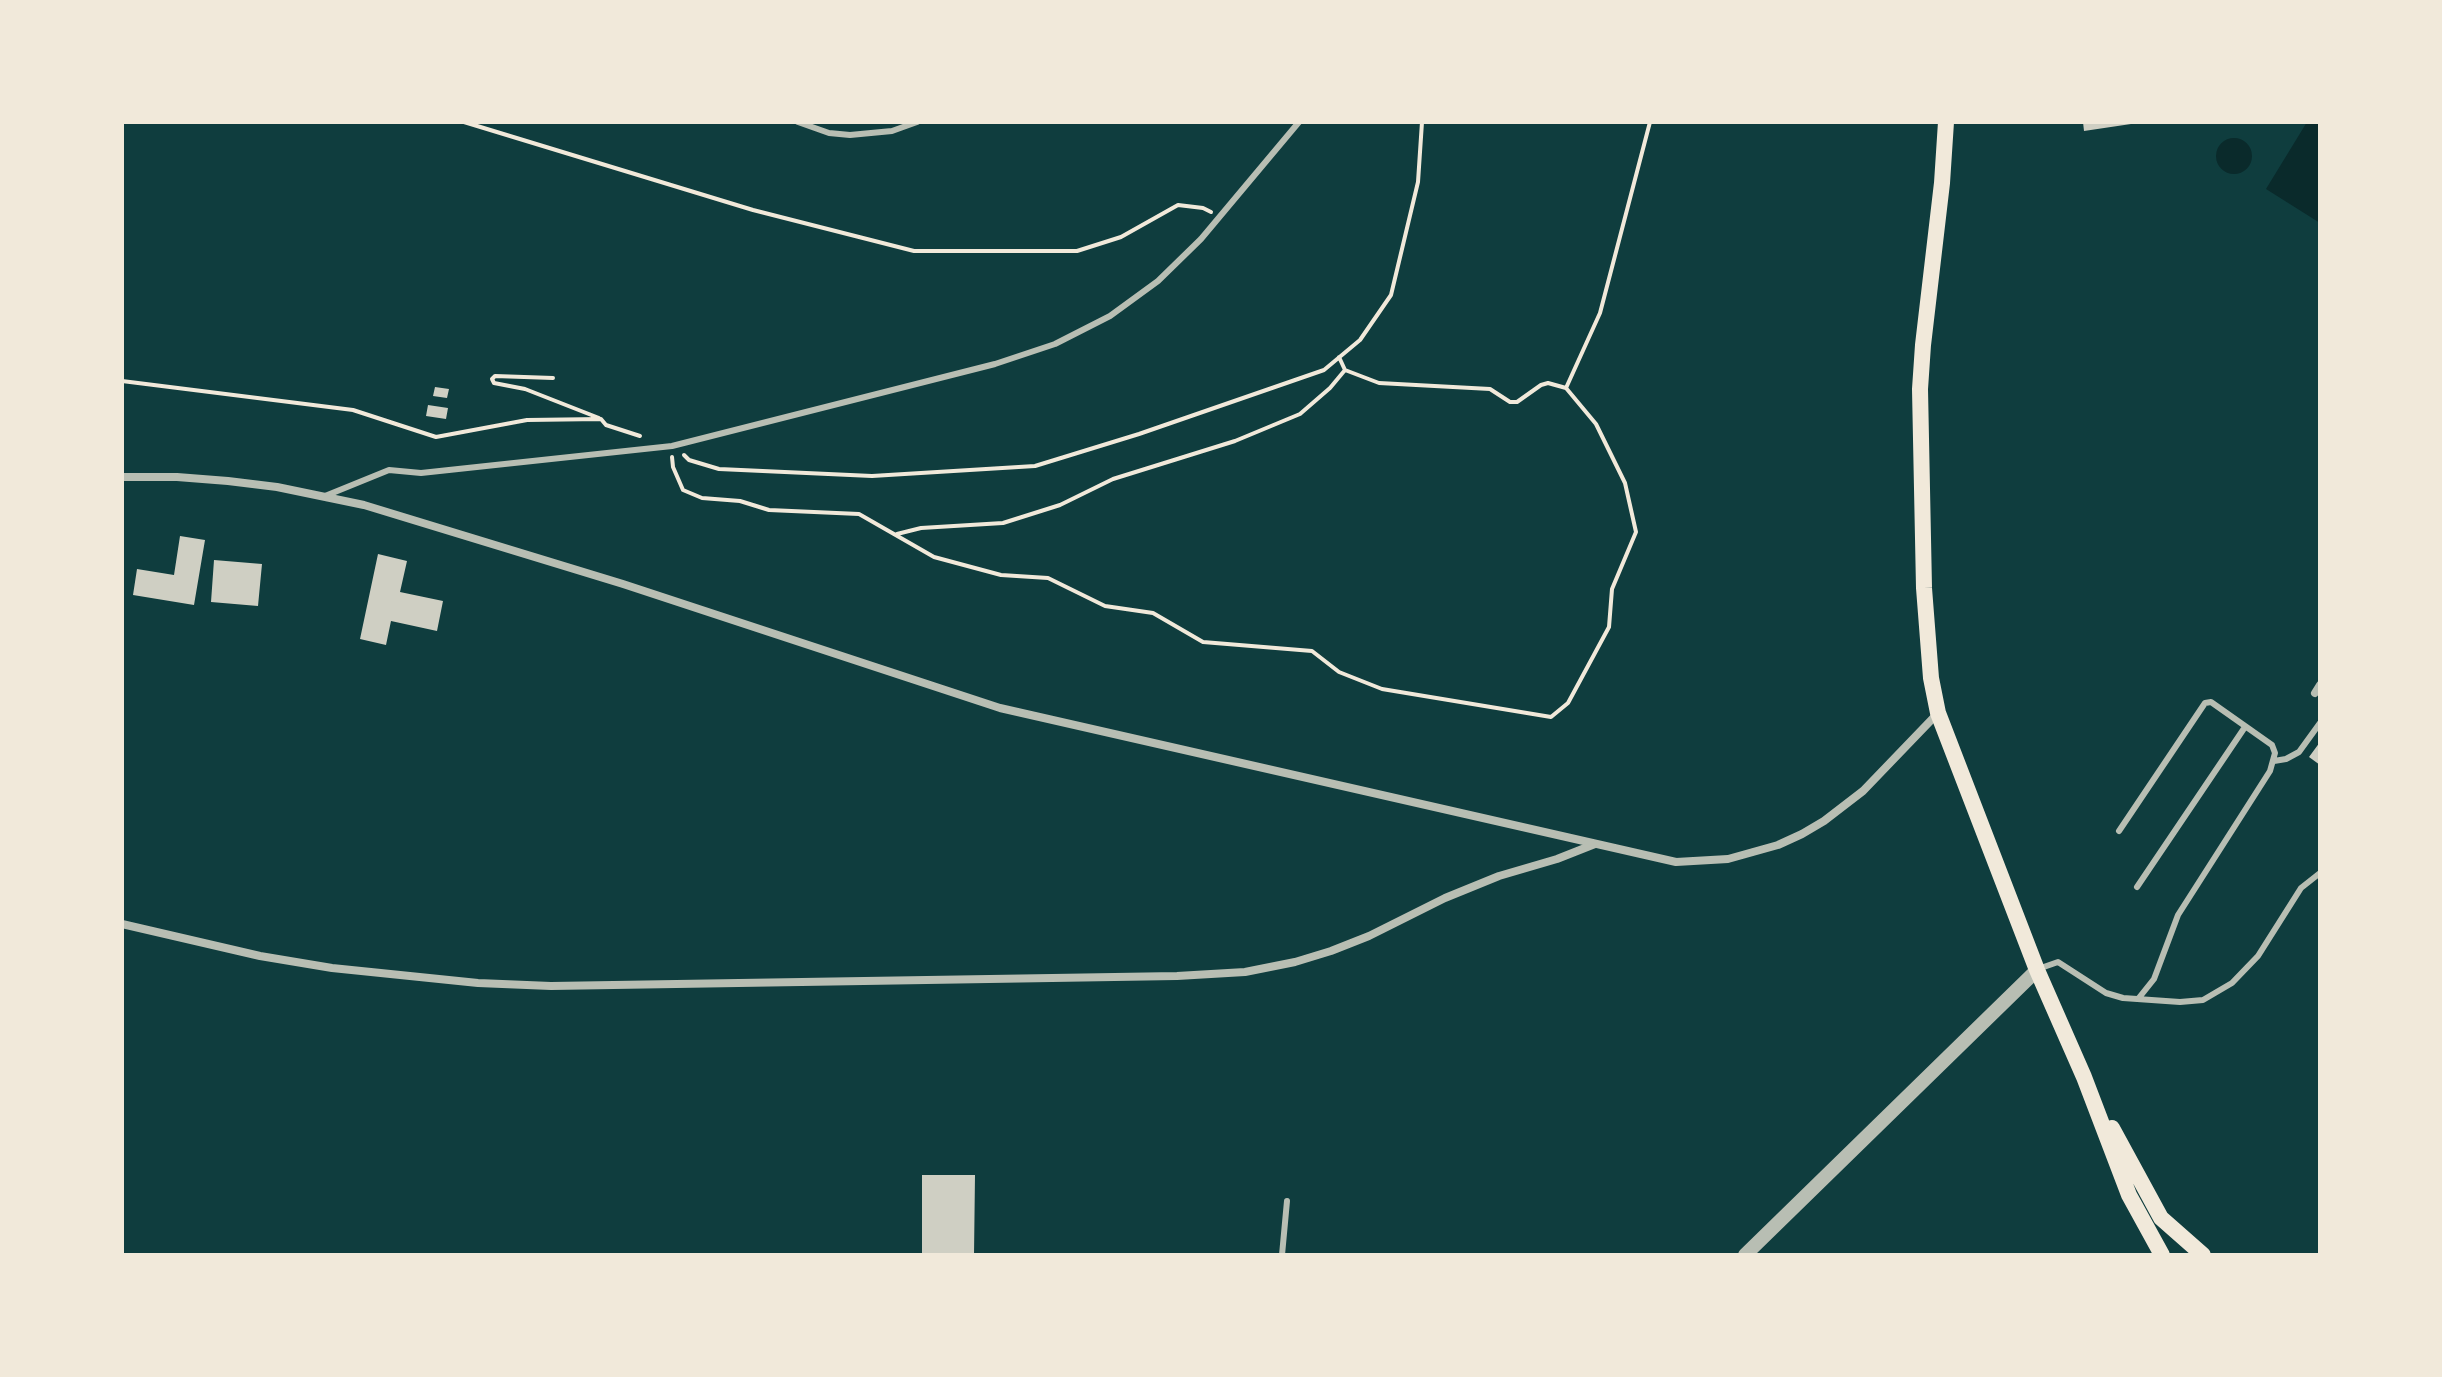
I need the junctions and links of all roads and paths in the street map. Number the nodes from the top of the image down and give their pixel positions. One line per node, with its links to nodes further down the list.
1 (464, 122): 8 (path)
2 (798, 122): 3 (lane)
3 (917, 122)
4 (1299, 122): 8 (lane)
5 (1422, 122): 9 (path)
6 (1650, 122): 13 (path)
7 (1946, 122): 19 (main road)
8 (1219, 215): 15 (lane)
9 (1339, 357): 10 (path); 15 (path)
10 (1345, 370): 13 (path); 18 (path)
11 (553, 378): 14 (path)
12 (122, 381): 14 (path)
13 (1566, 388): 18 (path)
14 (601, 419): 15 (path)
15 (672, 446): 17 (lane); 18 (path)
16 (122, 477): 17 (street)
17 (325, 496): 24 (street)
18 (897, 534)
19 (1938, 713): 24 (street); 28 (main road)
20 (2320, 723): 22 (lane)
21 (2245, 727): 22 (lane); 23 (lane); 26 (lane)
22 (2274, 761): 29 (lane)
23 (2119, 831)
24 (1597, 843): 27 (street)
25 (2320, 873): 29 (lane)
26 (2137, 887)
27 (122, 924)
28 (2037, 970): 29 (lane); 30 (main road); 33 (street)
29 (2138, 999)
30 (2084, 1077): 34 (main road); 35 (main road)
31 (1287, 1201): 32 (lane)
32 (1282, 1255)
33 (1745, 1255)
34 (2162, 1255)
35 (2203, 1255)

